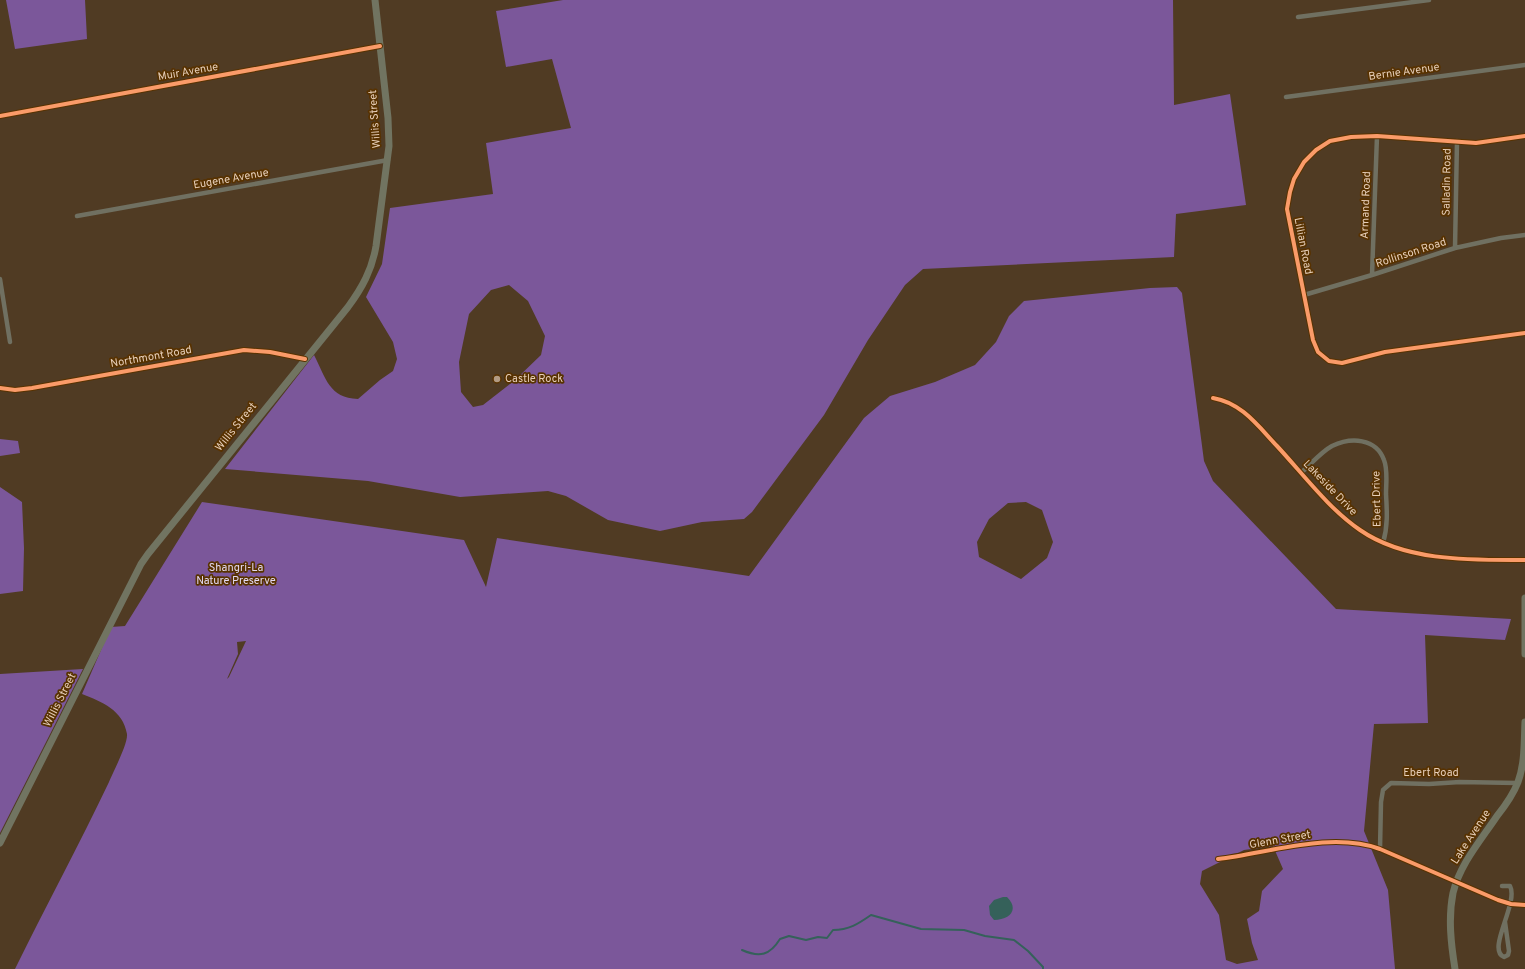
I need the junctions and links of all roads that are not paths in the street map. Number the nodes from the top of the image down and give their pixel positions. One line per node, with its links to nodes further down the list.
1 (375, 0): 4 (main road, Willis Street)
2 (1429, 0): 3 (street)
3 (1298, 17)
4 (380, 46): 7 (street, Muir Avenue); 11 (main road, Willis Street)
5 (1525, 65): 6 (street, Bernie Avenue)
6 (1286, 97)
7 (0, 116)
8 (1377, 136): 10 (street, Lillian Road); 15 (street, Armand Road); 17 (street, Lillian Road)
9 (1525, 136): 10 (street, Lillian Road)
10 (1457, 141): 14 (street, Salladin Road)
11 (388, 160): 12 (street, Eugene Avenue); 20 (main road, Willis Street)
12 (76, 216)
13 (1525, 235): 14 (street, Rollinson Road)
14 (1455, 248): 15 (street, Rollinson Road)
15 (1372, 275): 17 (street, Rollinson Road)
16 (0, 279): 19 (street)
17 (1304, 295): 18 (street, Lillian Road)
18 (1525, 333)
19 (10, 342)
20 (305, 359): 21 (street, Northmont Road); 30 (main road, Willis Street)
21 (0, 388)
22 (1213, 398): 23 (street, Lakeside Drive)
23 (1302, 472): 24 (street, Lakeside Drive); 24 (street, Ebert Drive)
24 (1383, 543): 25 (street, Lakeside Drive)
25 (1525, 560)
26 (1525, 598): 27 (main road)
27 (1525, 654)
28 (1525, 722): 29 (main road, Lake Avenue)
29 (1517, 783): 31 (street, Ebert Road); 33 (main road, Lake Avenue)
30 (0, 843)
31 (1380, 849): 32 (street, Glenn Street); 33 (street, Glenn Street)
32 (1218, 859)
33 (1457, 883): 35 (street, Glenn Street); 38 (main road, Lake Avenue)
34 (1502, 886): 35 (street)
35 (1511, 904): 36 (street); 37 (street)
36 (1525, 904)
37 (1505, 922): 37 (street)
38 (1455, 969)

